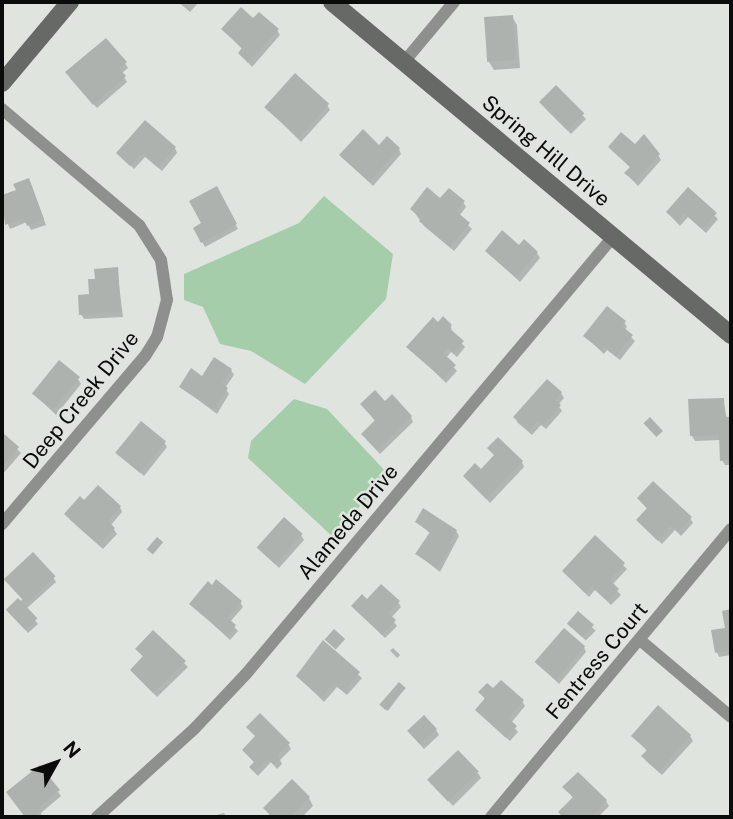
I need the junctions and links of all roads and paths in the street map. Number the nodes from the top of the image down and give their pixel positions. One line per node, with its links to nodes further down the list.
1 (70, 2): 5 (main road)
2 (332, 2): 4 (main road, Spring Hill Drive)
3 (454, 2): 4 (street)
4 (404, 62): 7 (main road, Spring Hill Drive)
5 (2, 83)
6 (2, 109): 9 (street, Deep Creek Drive)
7 (612, 237): 8 (main road, Spring Hill Drive); 13 (street, Alameda Drive)
8 (731, 335)
9 (2, 524)
10 (731, 529): 11 (street, Fentress Court)
11 (640, 640): 12 (street); 14 (street, Fentress Court)
12 (731, 717)
13 (97, 817)
14 (491, 817)

